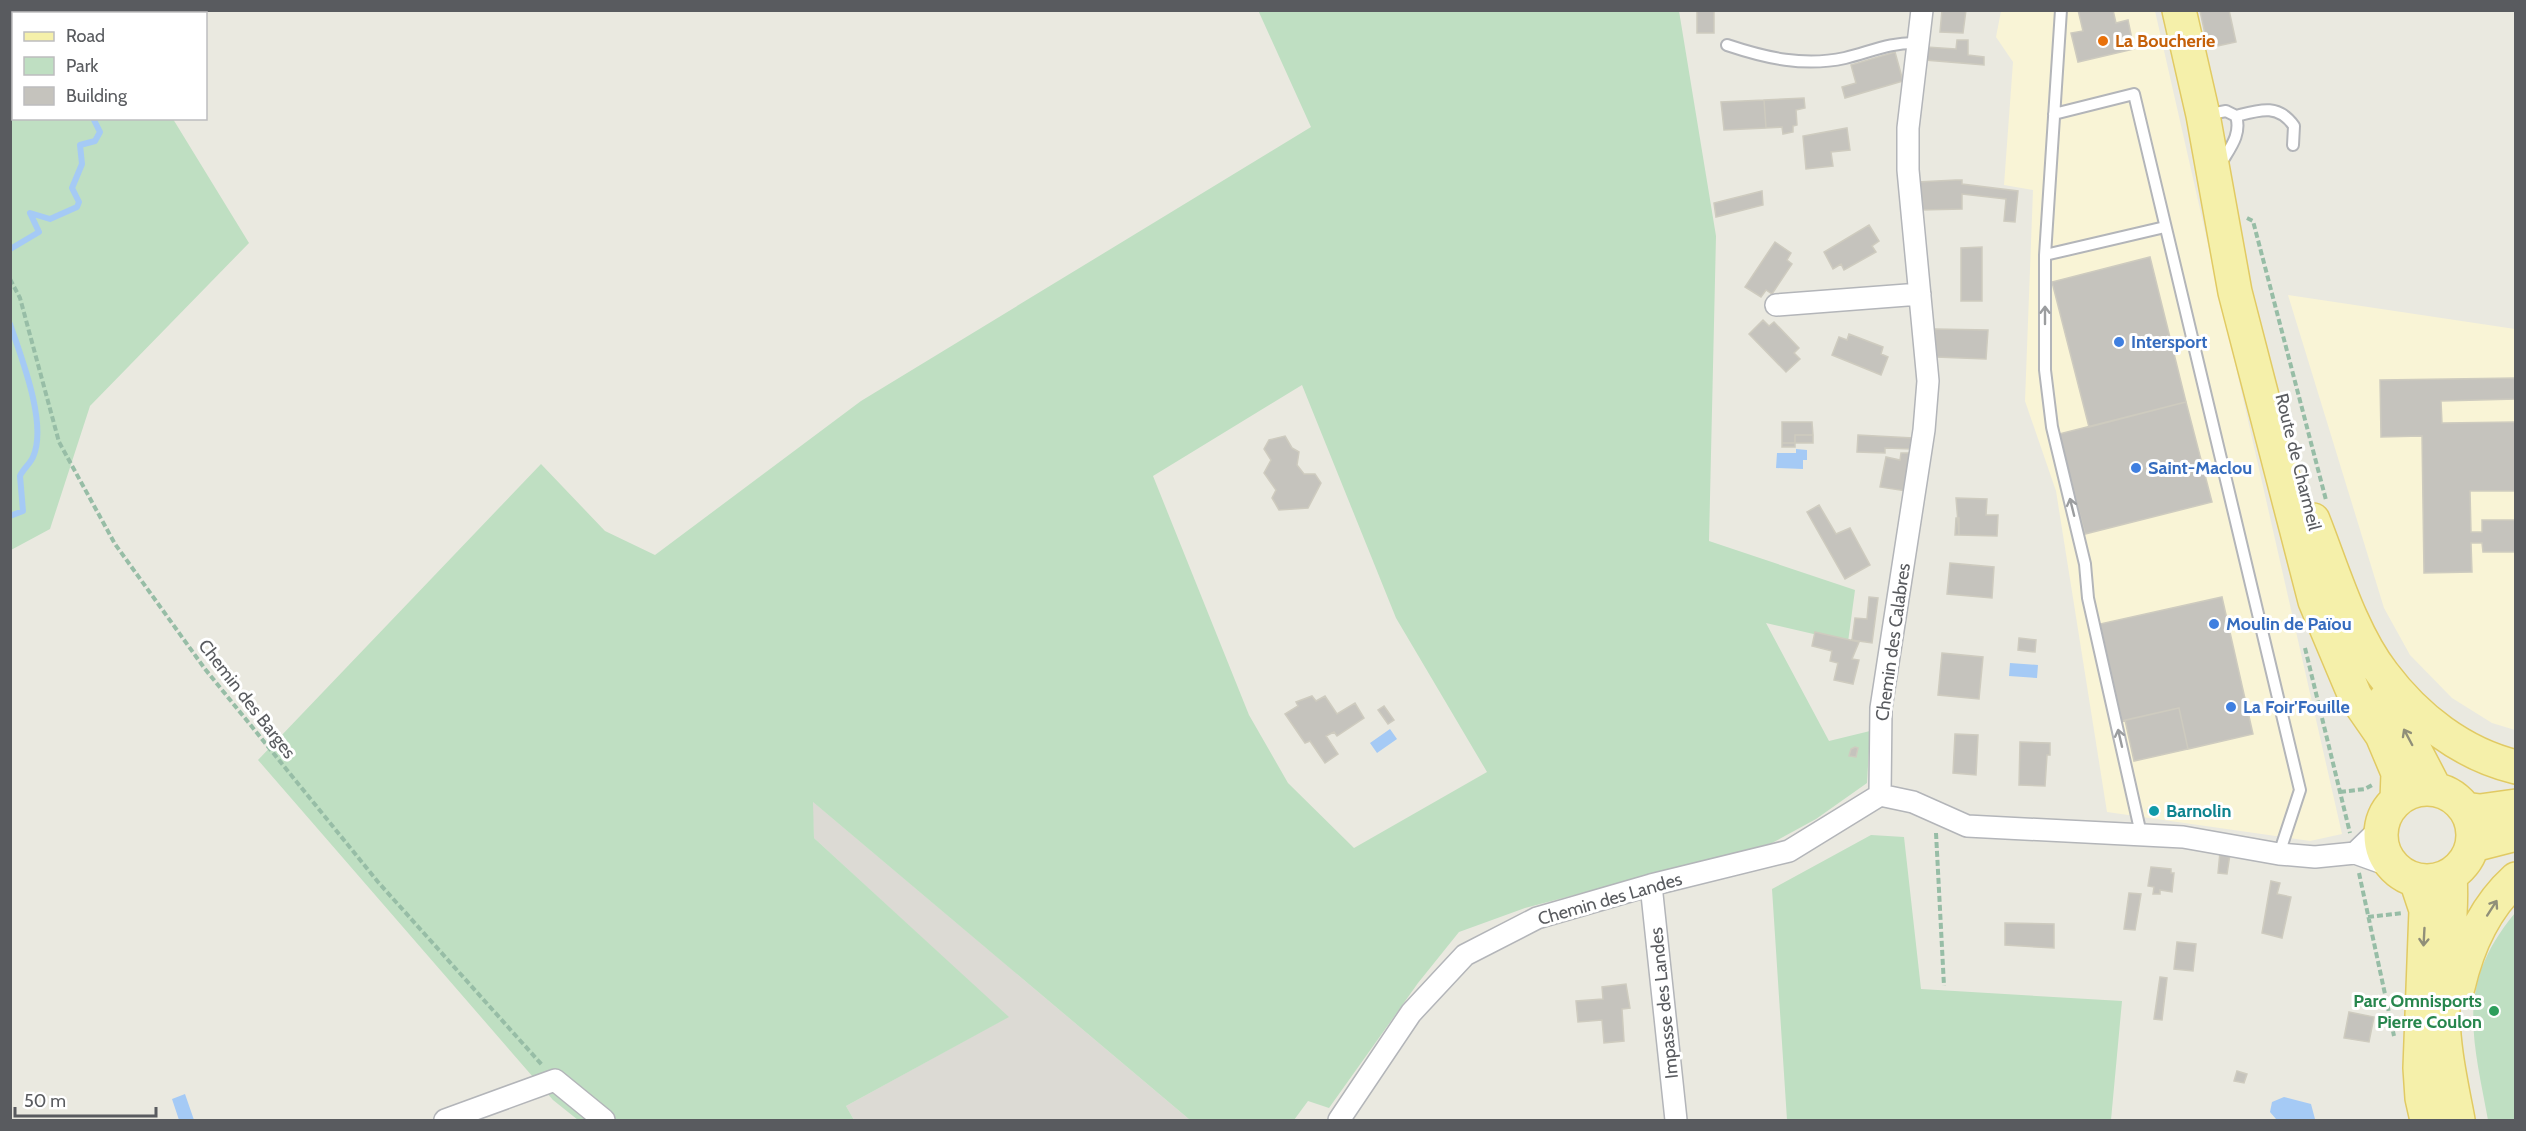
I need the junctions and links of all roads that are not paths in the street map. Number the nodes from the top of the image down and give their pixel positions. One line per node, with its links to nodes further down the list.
1 (1922, 10): 4 (street, Chemin des Calabres)
2 (2061, 10): 6 (lane)
3 (2179, 10): 7 (main road, Route de Charmeil)
4 (1917, 43): 5 (lane); 13 (street, Chemin des Calabres)
5 (1727, 45)
6 (2054, 114): 11 (lane); 12 (lane)
7 (2203, 115): 8 (lane); 10 (main road, Route de Charmeil); 21 (main road, Route de Charmeil)
8 (2236, 116): 9 (lane); 10 (lane)
9 (2293, 145)
10 (2219, 165): 15 (main road, Route de Charmeil)
11 (2165, 227): 12 (lane); 26 (lane)
12 (2045, 255): 22 (lane, one-way to 12)
13 (1920, 294): 14 (street); 18 (street, Chemin des Calabres)
14 (1776, 305)
15 (2321, 515): 16 (main road); 17 (main road, Route de Charmeil, one-way to 15)
16 (2516, 767)
17 (2435, 789): 20 (main road); 21 (main road)
18 (1880, 795): 22 (street); 30 (street, Chemin des Landes)
19 (2516, 806): 20 (main road)
20 (2465, 809): 24 (main road)
21 (2390, 813): 25 (street); 27 (main road)
22 (2141, 834): 26 (street)
23 (2516, 834): 24 (main road)
24 (2473, 845): 28 (main road)
25 (2355, 853): 26 (street); 27 (street)
26 (2279, 854)
27 (2405, 873): 28 (main road); 36 (main road, one-way to 36)
28 (2450, 876): 31 (main road)
29 (2516, 879): 31 (main road, one-way to 29)
30 (1651, 885): 34 (street, Chemin des Landes); 35 (street, Impasse des Landes)
31 (2448, 1063): 37 (main road)
32 (445, 1120): 33 (street)
33 (604, 1120)
34 (1339, 1120)
35 (1676, 1120)
36 (2427, 1120)
37 (2458, 1120)

